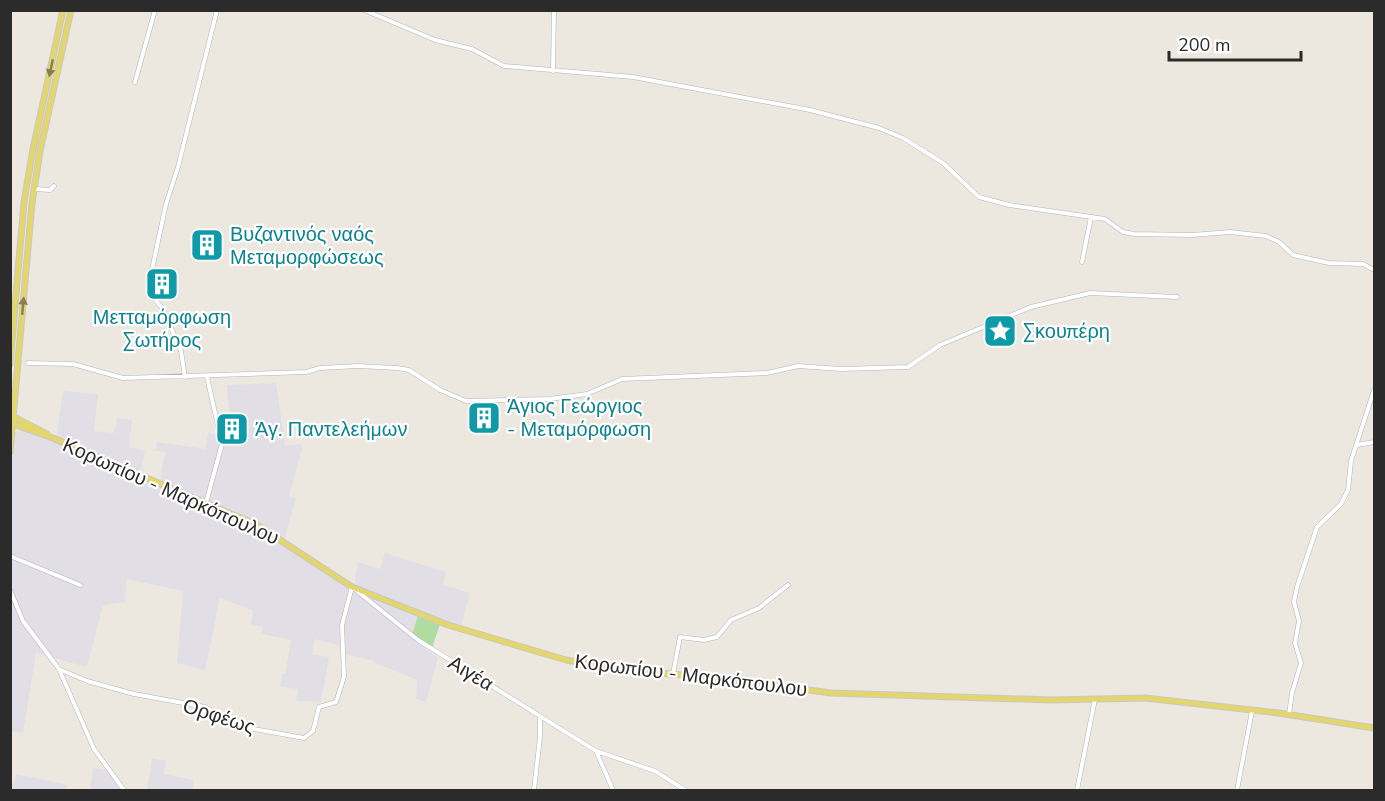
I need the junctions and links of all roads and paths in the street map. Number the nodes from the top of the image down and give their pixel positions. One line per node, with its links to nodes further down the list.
1 (63, 10): 16 (main road, one-way to 16)
2 (71, 10): 10 (main road)
3 (155, 10): 8 (street)
4 (217, 10): 17 (street)
5 (364, 10): 7 (street)
6 (554, 10): 7 (street)
7 (554, 71): 11 (street)
8 (135, 82)
9 (54, 186): 10 (street)
10 (34, 189): 20 (main road, one-way to 10)
11 (1091, 216): 12 (street); 13 (street)
12 (1082, 262)
13 (1374, 270)
14 (1177, 297): 18 (street)
15 (28, 363): 17 (street)
16 (10, 364)
17 (185, 377): 18 (street)
18 (207, 377): 26 (street)
19 (1374, 390): 24 (street)
20 (12, 416): 21 (main road); 22 (main road, Κορωπίου - Μαρκόπουλου)
21 (12, 424): 22 (main road, Κορωπίου - Μαρκόπουλου); 25 (main road)
22 (53, 438): 26 (main road, Κορωπίου - Μαρκόπουλου)
23 (1374, 442): 24 (street)
24 (1357, 445): 36 (street)
25 (10, 452)
26 (206, 503): 30 (main road, Κορωπίου - Μαρκόπουλου)
27 (10, 556): 28 (street)
28 (81, 585)
29 (788, 585): 33 (street)
30 (352, 587): 32 (street, Ορφέως); 33 (main road, Κορωπίου - Μαρκόπουλου); 37 (street, Αιγέα)
31 (10, 590): 32 (street)
32 (59, 669): 42 (street)
33 (673, 674): 34 (main road, Κορωπίου - Μαρκόπουλου)
34 (1095, 699): 35 (main road, Κορωπίου - Μαρκόπουλου); 46 (street)
35 (1252, 711): 36 (main road, Κορωπίου - Μαρκόπουλου); 47 (street)
36 (1289, 714): 38 (main road, Κορωπίου - Μαρκόπουλου)
37 (540, 716): 39 (street, Αιγέα); 43 (street)
38 (1374, 728)
39 (597, 751): 40 (street, Αιγέα); 41 (street, Αιγέα)
40 (609, 756): 41 (street); 45 (street, Αιγέα)
41 (603, 762): 44 (street, Αιγέα)
42 (124, 790)
43 (534, 790)
44 (613, 790)
45 (685, 790)
46 (1077, 790)
47 (1237, 790)

